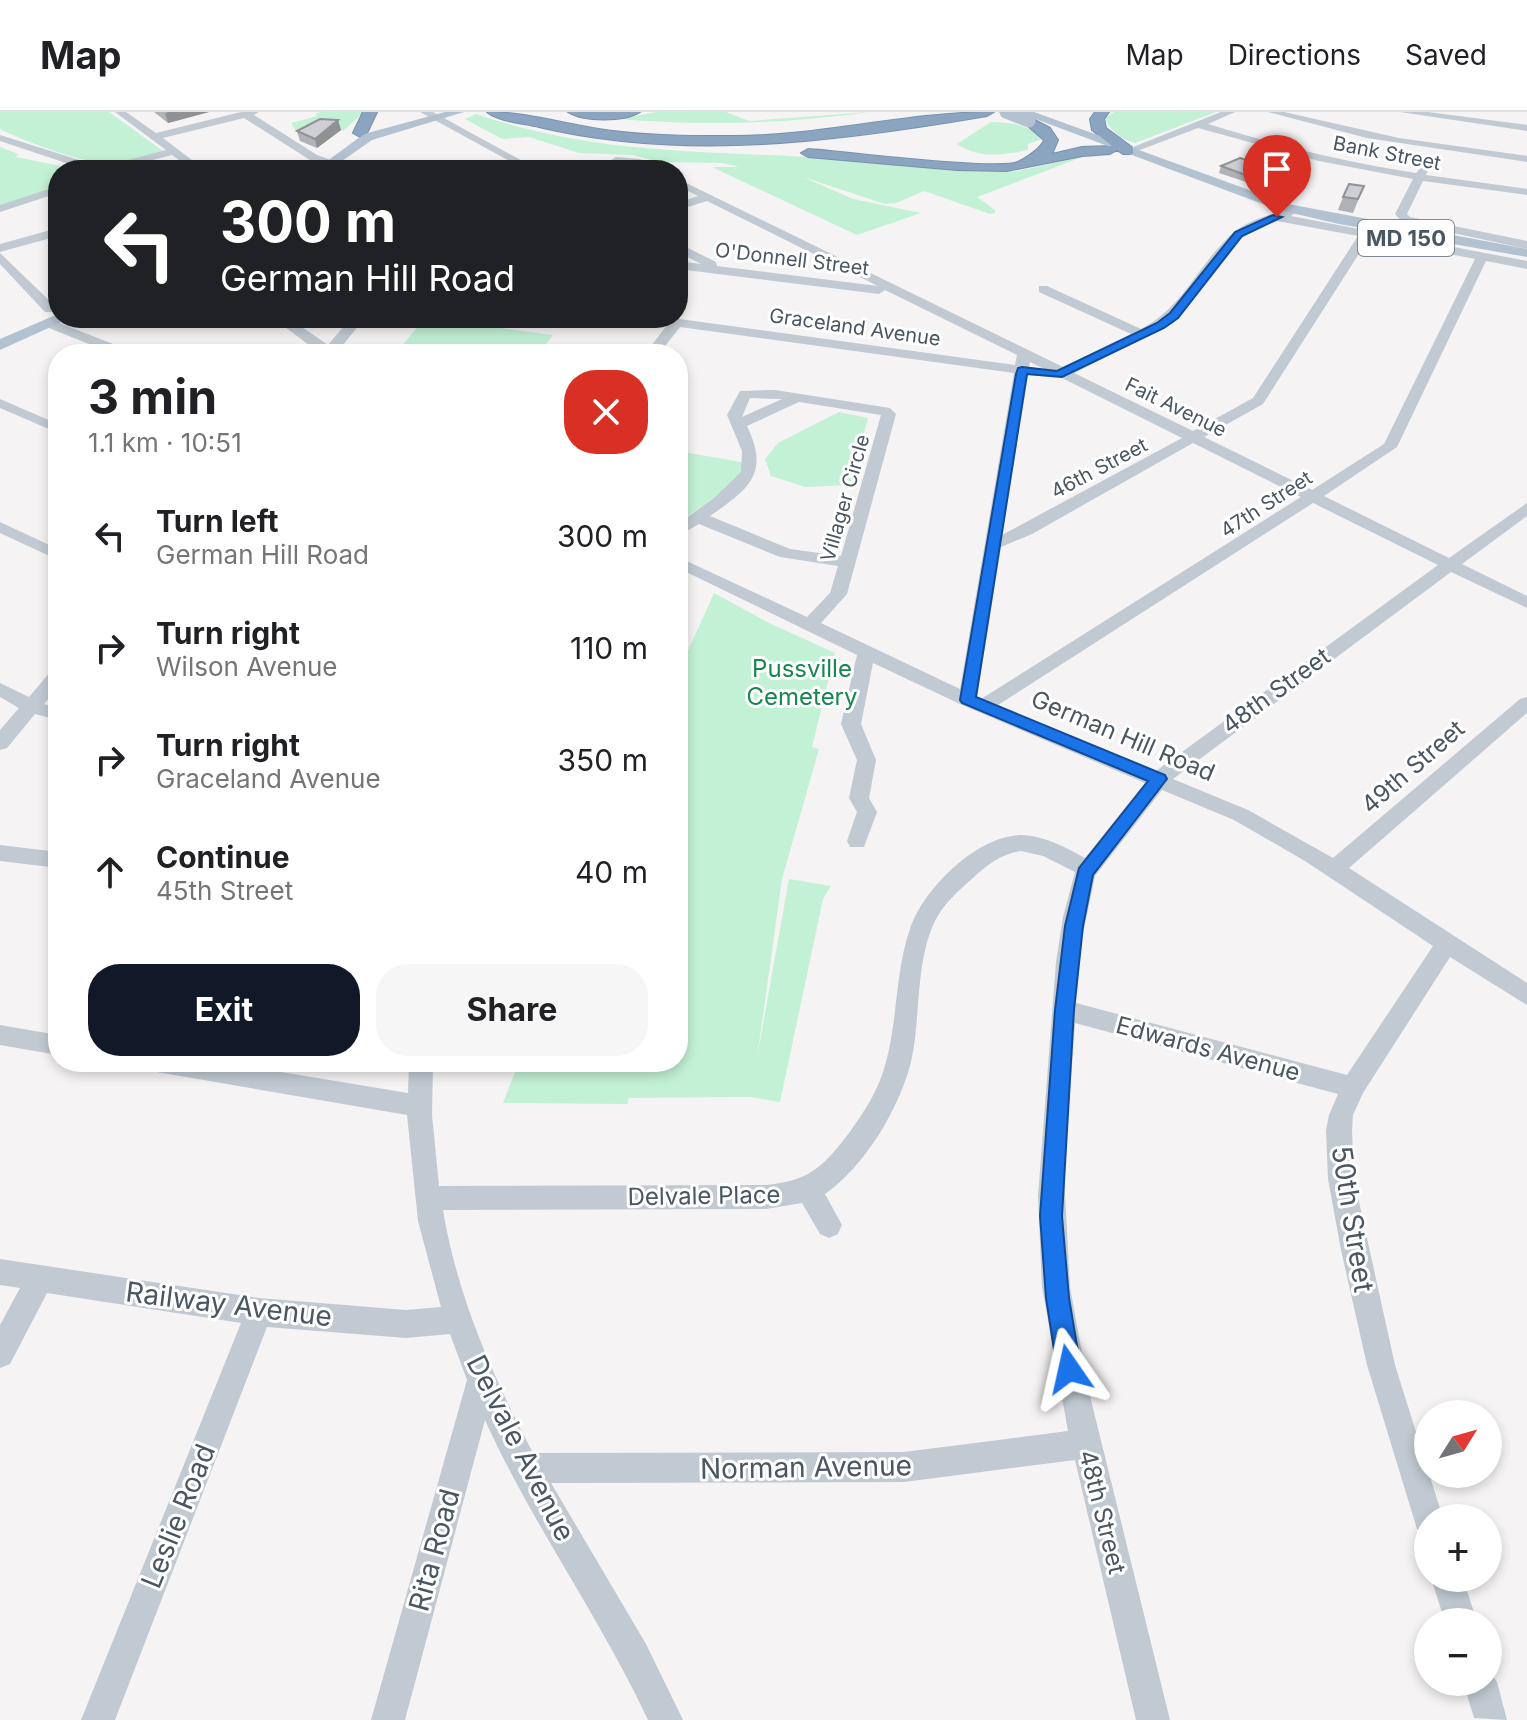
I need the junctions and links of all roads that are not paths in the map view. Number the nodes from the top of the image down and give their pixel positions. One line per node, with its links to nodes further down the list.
1 (120, 112): 28 (street)
2 (370, 112): 23 (highway)
3 (458, 112): 18 (main road)
4 (494, 112): 27 (highway)
5 (538, 112): 21 (highway)
6 (575, 112): 7 (highway)
7 (633, 112)
8 (908, 112): 21 (highway)
9 (926, 112): 21 (highway)
10 (987, 112): 27 (highway)
11 (1006, 112): 19 (main road, MD 150, bridge)
12 (1102, 112): 34 (highway)
13 (1230, 112): 20 (street)
14 (1273, 112): 30 (street)
15 (1405, 112): 22 (street)
16 (249, 113): 28 (street); 39 (street)
17 (386, 115): 23 (main road); 24 (main road)
18 (431, 115): 24 (main road); 42 (street)
19 (1027, 116): 25 (main road, MD 150); 26 (highway); 33 (highway)
20 (1197, 124): 34 (street); 44 (street, Bank Street)
21 (817, 128)
22 (1527, 128)
23 (360, 133): 40 (main road)
24 (376, 134): 41 (main road)
25 (1075, 134): 31 (main road, MD 150); 34 (main road, MD 150); 43 (highway)
26 (943, 135)
27 (619, 136): 43 (highway)
28 (154, 137): 32 (street)
29 (0, 138): 36 (street)
30 (1434, 148): 35 (street); 44 (street)
31 (1110, 150): 43 (highway); 51 (main road, MD 150)
32 (174, 151): 37 (street); 38 (street)
33 (948, 151)
34 (1128, 151): 51 (main road, MD 150)
35 (1527, 159)
36 (63, 160)
37 (140, 160)
38 (186, 160)
39 (317, 160)
40 (334, 160)
41 (337, 160)
42 (515, 160)
43 (1041, 161)
44 (1418, 179): 47 (street, Bank Street); 54 (street)
45 (688, 187): 48 (street, Fait Avenue)
46 (48, 192): 50 (street)
47 (1527, 192)
48 (708, 197): 49 (street); 64 (street, Fait Avenue)
49 (688, 204)
50 (0, 209)
51 (1283, 213): 52 (main road, MD 150); 60 (main road, MD 150); 74 (street)
52 (1365, 230): 57 (main road, MD 150); 58 (street); 86 (street, 46th Street)
53 (48, 235): 55 (street)
54 (1527, 245)
55 (0, 248)
56 (688, 252): 62 (street)
57 (1527, 253)
58 (1482, 256): 60 (street); 87 (street, 47th Street)
59 (0, 257): 65 (street)
60 (1527, 262)
61 (688, 266): 62 (street, O'Donnell Street)
62 (724, 271): 64 (street, O'Donnell Street)
63 (1043, 289): 74 (street)
64 (900, 292): 80 (street, Fait Avenue)
65 (48, 308)
66 (48, 316): 73 (main road)
67 (48, 317): 79 (main road)
68 (688, 324): 80 (street, Graceland Avenue)
69 (79, 328): 75 (street)
70 (294, 328): 76 (street)
71 (350, 328): 77 (street)
72 (672, 328): 78 (street)
73 (0, 332)
74 (1142, 334): 81 (street)
75 (108, 344)
76 (317, 344)
77 (337, 344)
78 (660, 344)
79 (0, 345)
80 (1023, 362): 81 (street, Fait Avenue); 92 (street)
81 (1062, 373): 86 (street, Fait Avenue)
82 (799, 397): 84 (street); 84 (street, Villager Circle); 94 (street, Villager Circle)
83 (0, 403): 85 (street)
84 (738, 424): 89 (street)
85 (48, 425)
86 (1193, 438): 87 (street, Fait Avenue); 92 (street, 46th Street)
87 (1313, 497): 95 (street, Fait Avenue); 103 (street, 47th Street)
88 (1527, 508): 95 (street, 48th Street)
89 (697, 517): 90 (street); 94 (street)
90 (688, 524)
91 (0, 527): 93 (street)
92 (993, 544): 103 (street)
93 (48, 550)
94 (847, 562): 99 (street, Villager Circle)
95 (1449, 564): 98 (street, Fait Avenue); 108 (street, 48th Street)
96 (688, 567): 99 (street, German Hill Road)
97 (688, 582): 99 (street)
98 (1527, 603)
99 (809, 626): 100 (street, German Hill Road)
100 (866, 654): 103 (street, German Hill Road); 109 (street)
101 (48, 687): 105 (street)
102 (0, 689): 105 (street)
103 (975, 703): 108 (street, German Hill Road)
104 (1527, 703): 113 (street, 49th Street)
105 (31, 707): 106 (street); 107 (street)
106 (48, 711)
107 (0, 743)
108 (1159, 779): 112 (street, 48th Street); 113 (street, German Hill Road)
109 (857, 841)
110 (0, 853): 111 (street)
111 (48, 859)
112 (1088, 869): 116 (street, 48th Street); 123 (street, Delvale Place)
113 (1334, 869): 114 (street, German Hill Road)
114 (1448, 942): 115 (street, German Hill Road); 121 (street, 50th Street)
115 (1527, 995)
116 (1064, 1010): 121 (street, Edwards Avenue); 132 (street, 48th Street)
117 (0, 1035): 118 (street)
118 (48, 1043)
119 (216, 1072): 122 (street)
120 (420, 1072): 122 (street, Delvale Avenue)
121 (1353, 1087): 134 (street, 50th Street)
122 (418, 1106): 124 (street, Delvale Avenue)
123 (809, 1191): 124 (street, Delvale Place); 125 (street)
124 (428, 1198): 129 (street, Delvale Avenue)
125 (829, 1225)
126 (0, 1272): 127 (street, Railway Avenue)
127 (40, 1278): 128 (street, Railway Avenue); 130 (street)
128 (259, 1312): 129 (street, Railway Avenue); 137 (street, Leslie Road)
129 (458, 1319): 131 (street, Delvale Avenue)
130 (0, 1354)
131 (481, 1381): 133 (street, Delvale Avenue); 138 (street, Rita Road)
132 (1085, 1443): 133 (street, Norman Avenue); 140 (street, 48th Street)
133 (525, 1468): 139 (street, Delvale Avenue)
134 (1424, 1504)
135 (1484, 1696): 136 (street)
136 (1491, 1718)
137 (98, 1720)
138 (388, 1720)
139 (666, 1720)
140 (1153, 1720)

